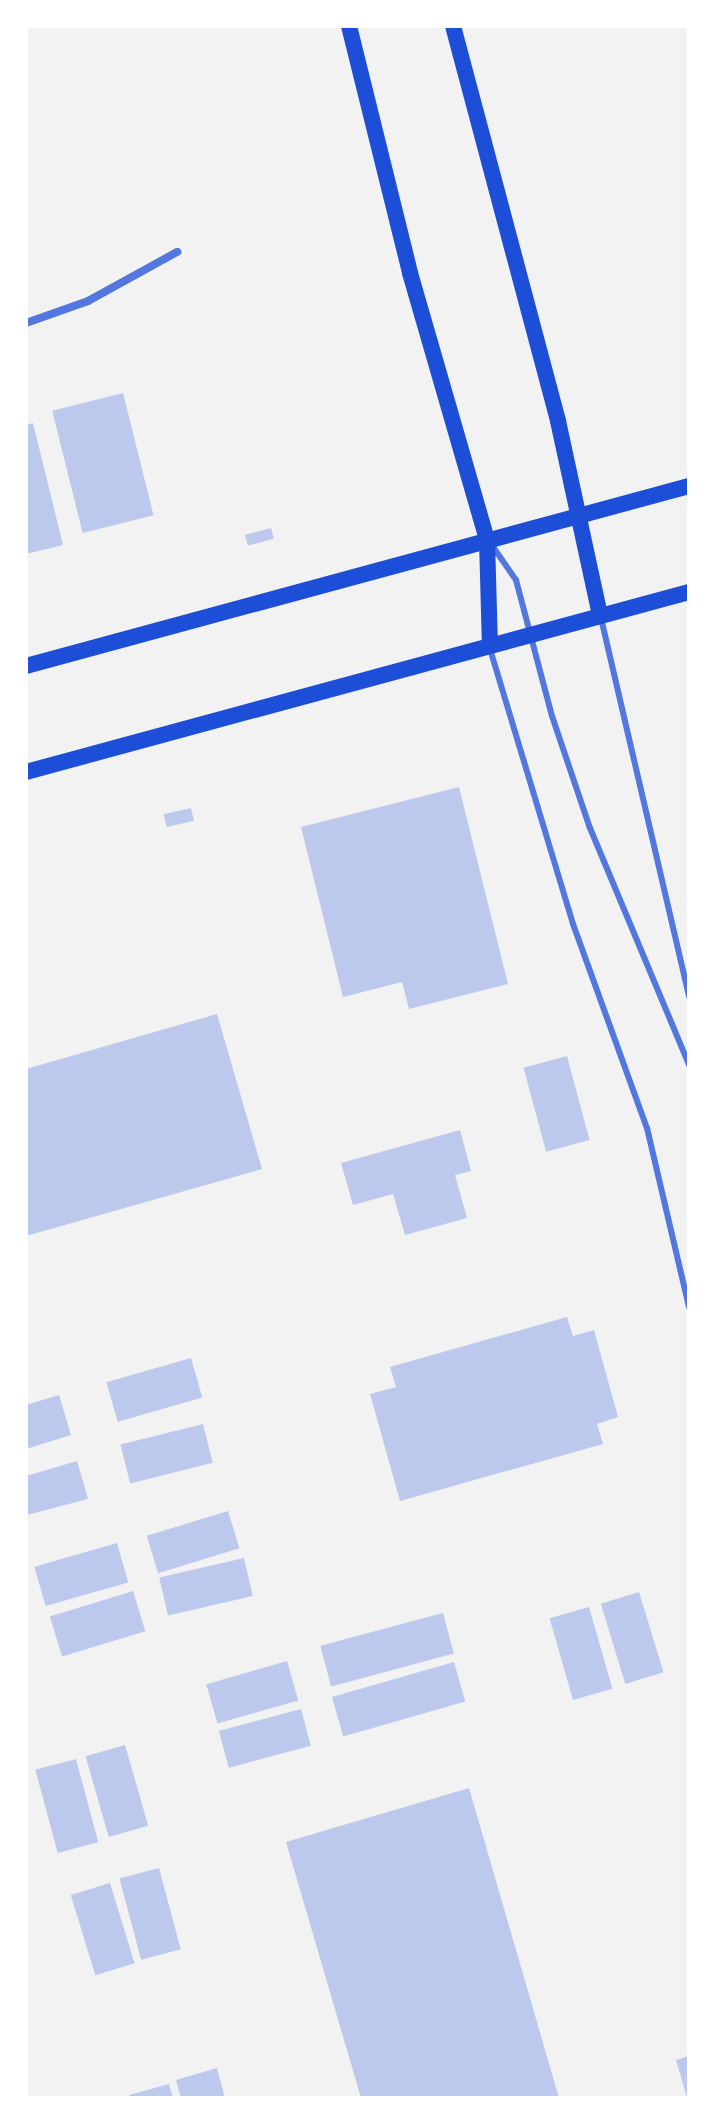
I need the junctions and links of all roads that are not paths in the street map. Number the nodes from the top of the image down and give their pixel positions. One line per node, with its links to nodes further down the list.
1 (349, 26): 7 (main road)
2 (453, 26): 6 (main road)
3 (177, 252): 4 (street)
4 (26, 323)
5 (689, 486): 6 (main road)
6 (579, 517): 7 (main road); 9 (main road)
7 (487, 540): 10 (lane); 11 (main road); 12 (main road)
8 (689, 592): 9 (main road)
9 (600, 616): 10 (main road); 14 (lane)
10 (532, 634): 11 (main road); 15 (lane)
11 (490, 645): 13 (main road); 16 (lane)
12 (26, 666)
13 (26, 772)
14 (689, 997)
15 (689, 1065)
16 (689, 1307)

